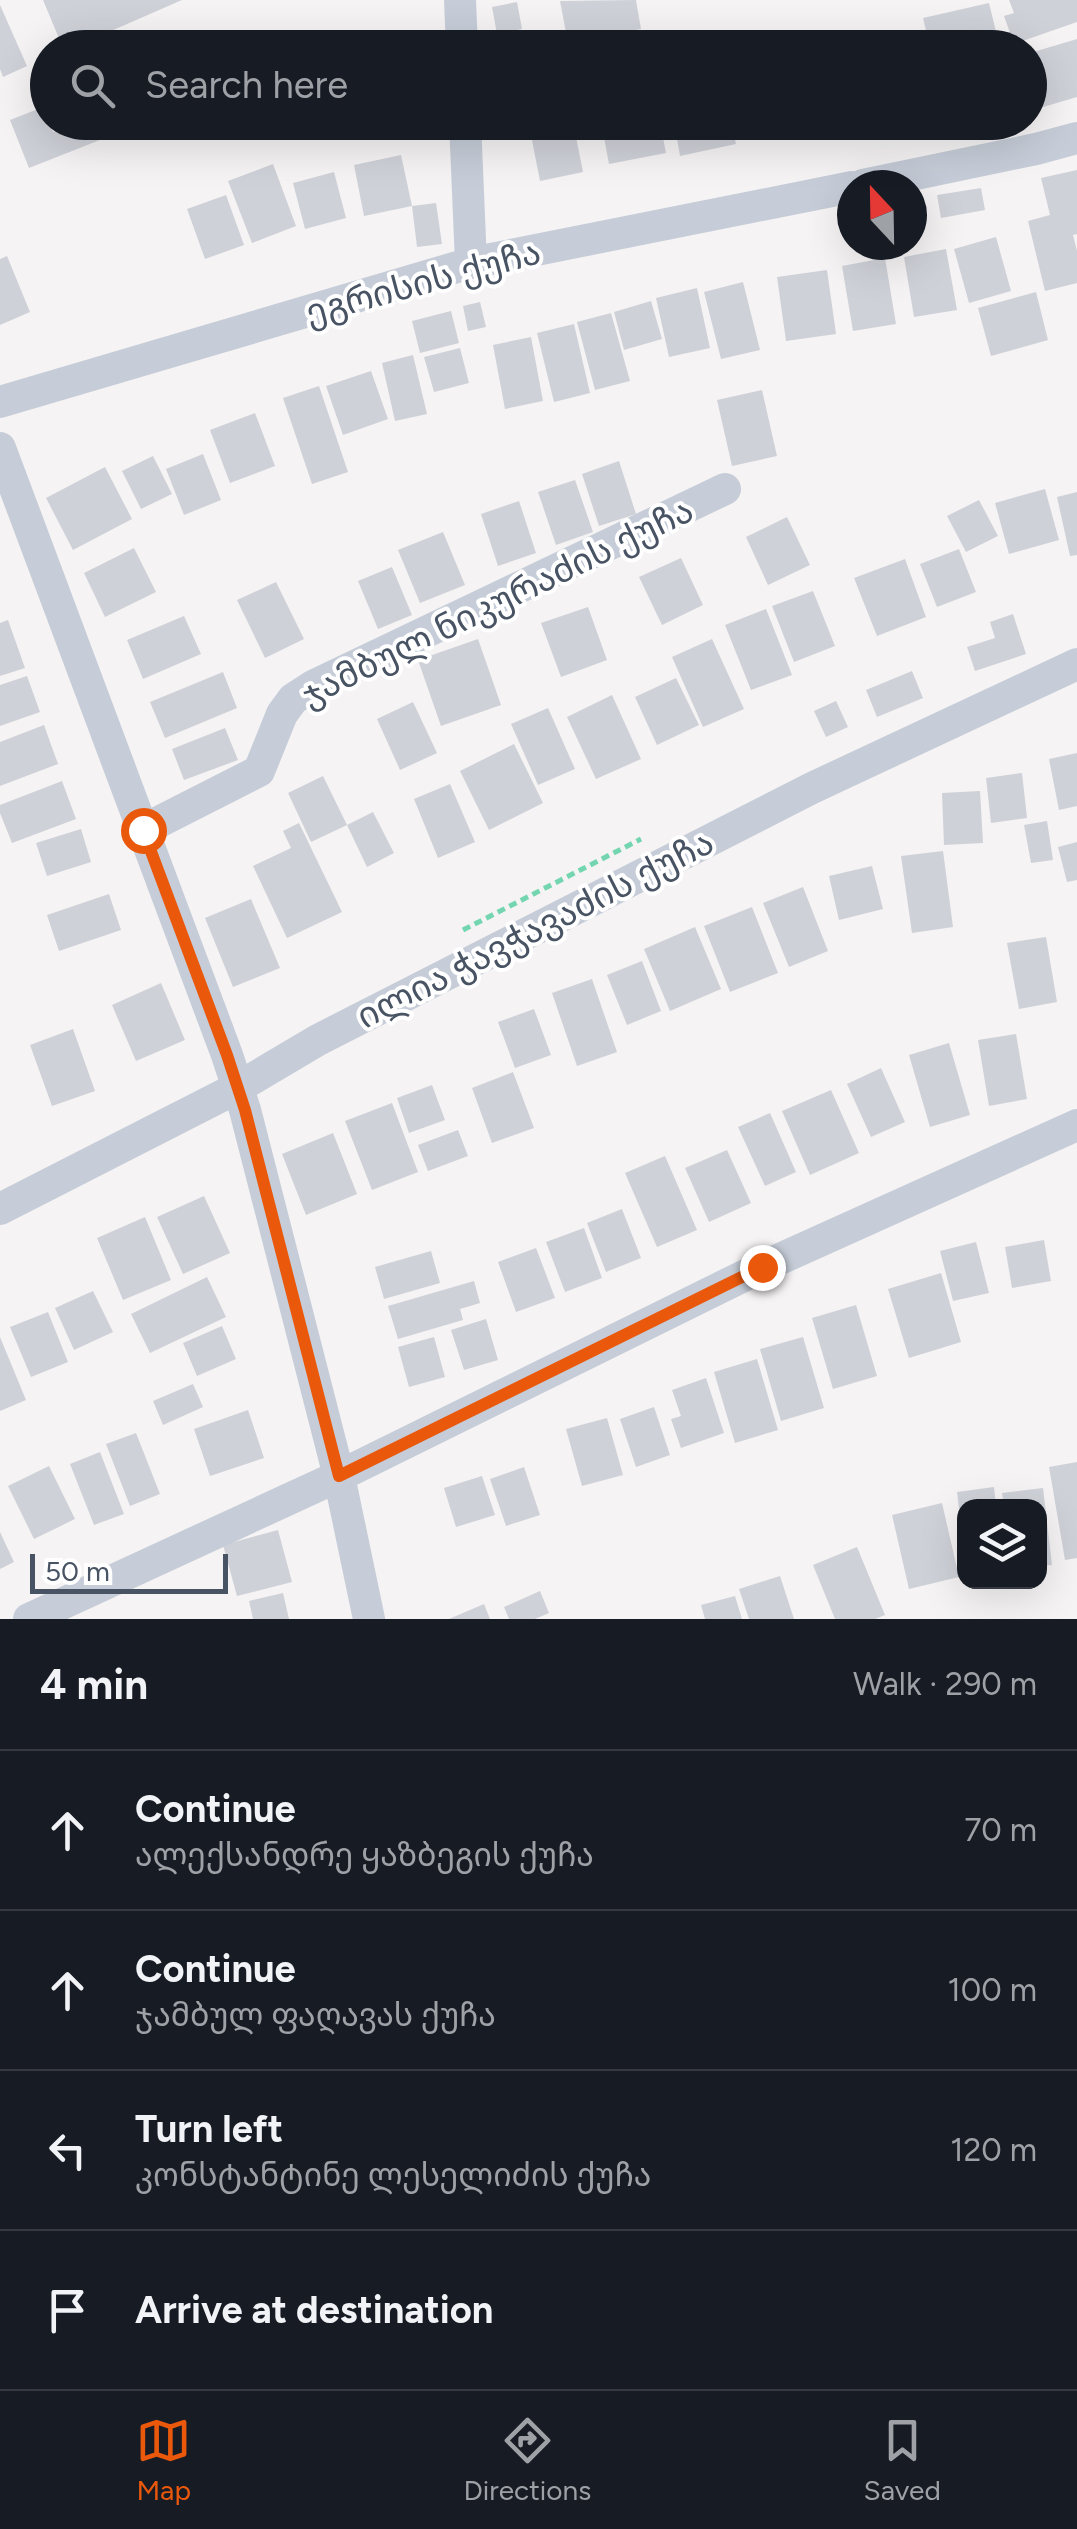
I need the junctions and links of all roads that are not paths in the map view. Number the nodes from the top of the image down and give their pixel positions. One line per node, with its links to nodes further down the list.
1 (460, 0): 2 (street)
2 (461, 30)
3 (1077, 138): 5 (street)
4 (466, 140): 7 (street)
5 (927, 172)
6 (837, 190): 7 (street, ეგრისის ქუჩა)
7 (471, 263): 8 (street, ეგრისის ქუჩა)
8 (0, 402)
9 (0, 448): 12 (street)
10 (725, 489): 12 (street, ჯამბულ ნიკურაძის ქუჩა)
11 (1077, 664): 13 (street, ილია ჭავჭავაძის ქუჩა)
12 (143, 830): 13 (street)
13 (237, 1088): 15 (street, ილია ჭავჭავაძის ქუჩა); 16 (street)
14 (1077, 1125): 16 (street)
15 (0, 1209)
16 (339, 1476): 17 (street); 18 (street)
17 (29, 1619)
18 (370, 1619)

